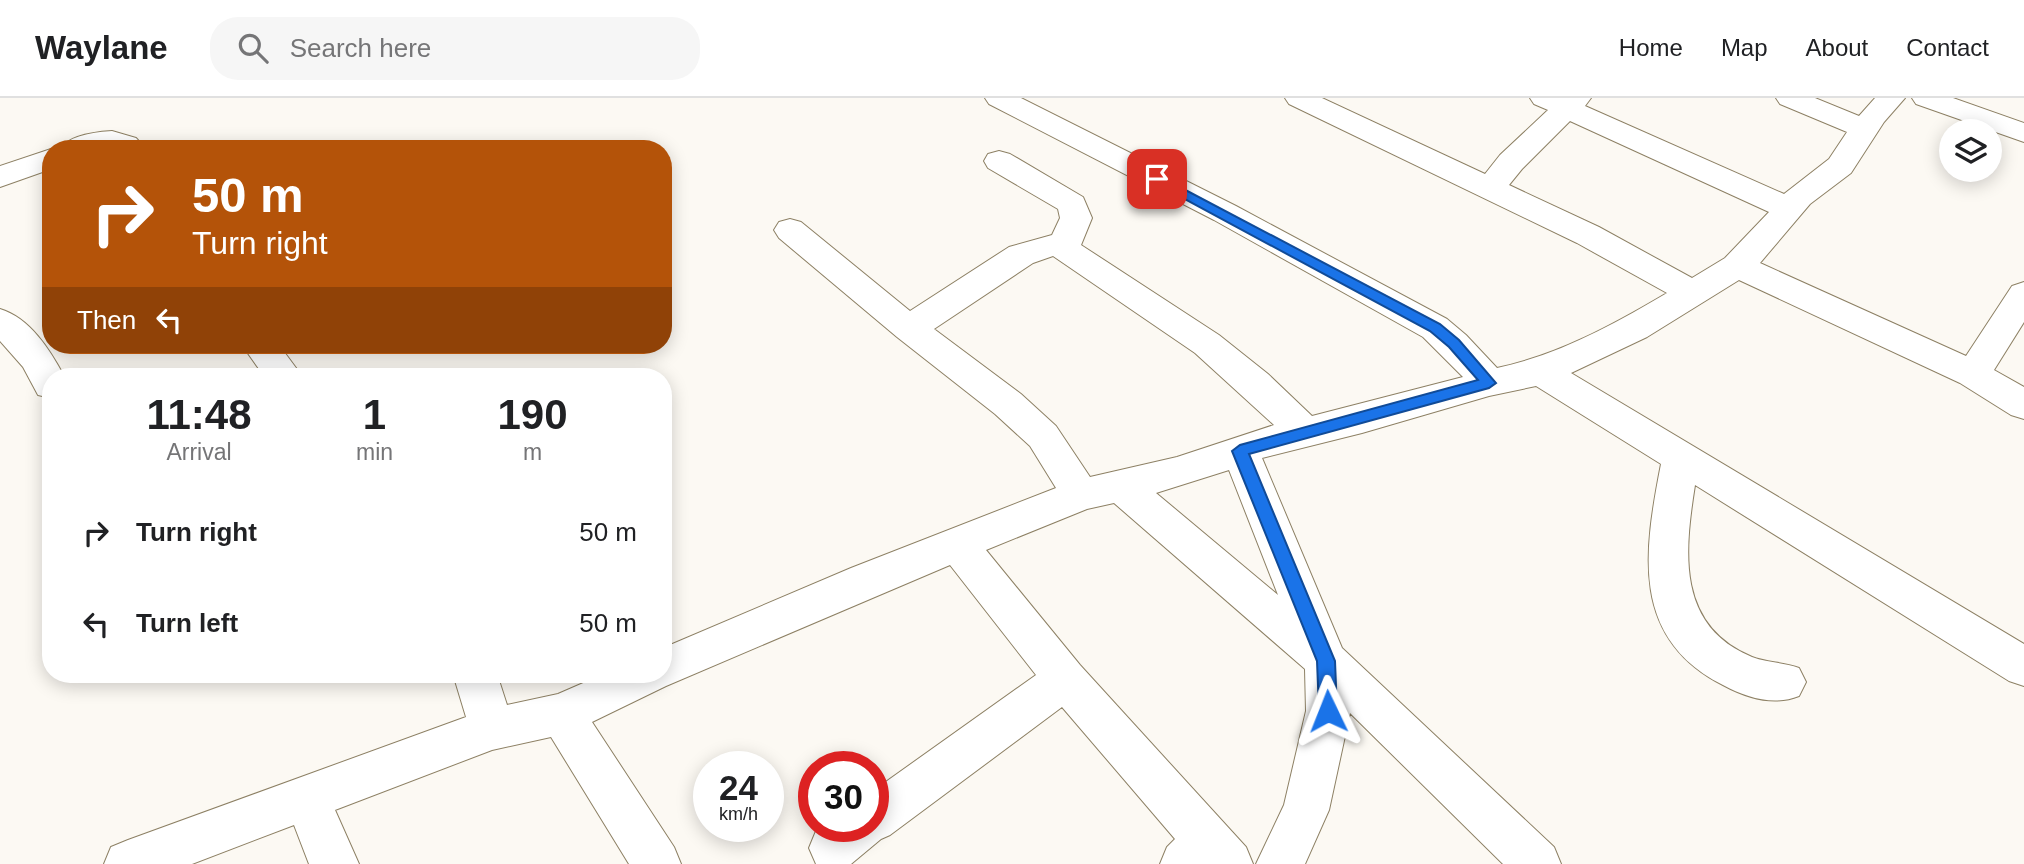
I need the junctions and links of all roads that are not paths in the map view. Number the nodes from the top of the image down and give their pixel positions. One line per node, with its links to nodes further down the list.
1 (999, 98): 26 (street)
2 (1299, 98): 12 (street)
3 (1790, 98): 7 (street)
4 (1891, 98): 7 (street)
5 (1926, 98): 8 (street)
6 (1562, 102): 12 (street); 13 (street)
7 (1865, 129): 13 (street)
8 (2024, 133)
9 (42, 161): 11 (street)
10 (999, 161): 15 (street)
11 (0, 177)
12 (1490, 190): 17 (street)
13 (1790, 209): 16 (street)
14 (790, 230): 20 (street)
15 (1064, 242): 20 (street); 28 (street)
16 (1737, 266): 17 (street); 25 (street)
17 (1690, 292): 24 (street)
18 (2024, 294): 25 (street)
19 (0, 321): 22 (street)
20 (909, 328): 32 (street)
21 (267, 354): 23 (street)
22 (43, 368)
23 (278, 368)
24 (1541, 372): 26 (street); 30 (street)
25 (1973, 374): 27 (street)
26 (1489, 383): 28 (street)
27 (2024, 405)
28 (1306, 432): 29 (street)
29 (1240, 451): 31 (street); 34 (street)
30 (1681, 459): 36 (street); 38 (street)
31 (1121, 486): 32 (street); 34 (street)
32 (1081, 495): 33 (street)
33 (957, 544): 35 (street); 37 (street)
34 (1326, 661): 49 (street); 50 (street)
35 (672, 664)
36 (2024, 667)
37 (1065, 679): 44 (street); 45 (street)
38 (1784, 682)
39 (477, 683): 42 (street)
40 (630, 683): 41 (street)
41 (562, 714): 42 (street); 48 (street)
42 (492, 729): 43 (street)
43 (307, 797): 46 (street); 47 (street)
44 (889, 806)
45 (1207, 856)
46 (128, 864)
47 (335, 864)
48 (657, 864)
49 (1280, 864)
50 (1537, 864)

